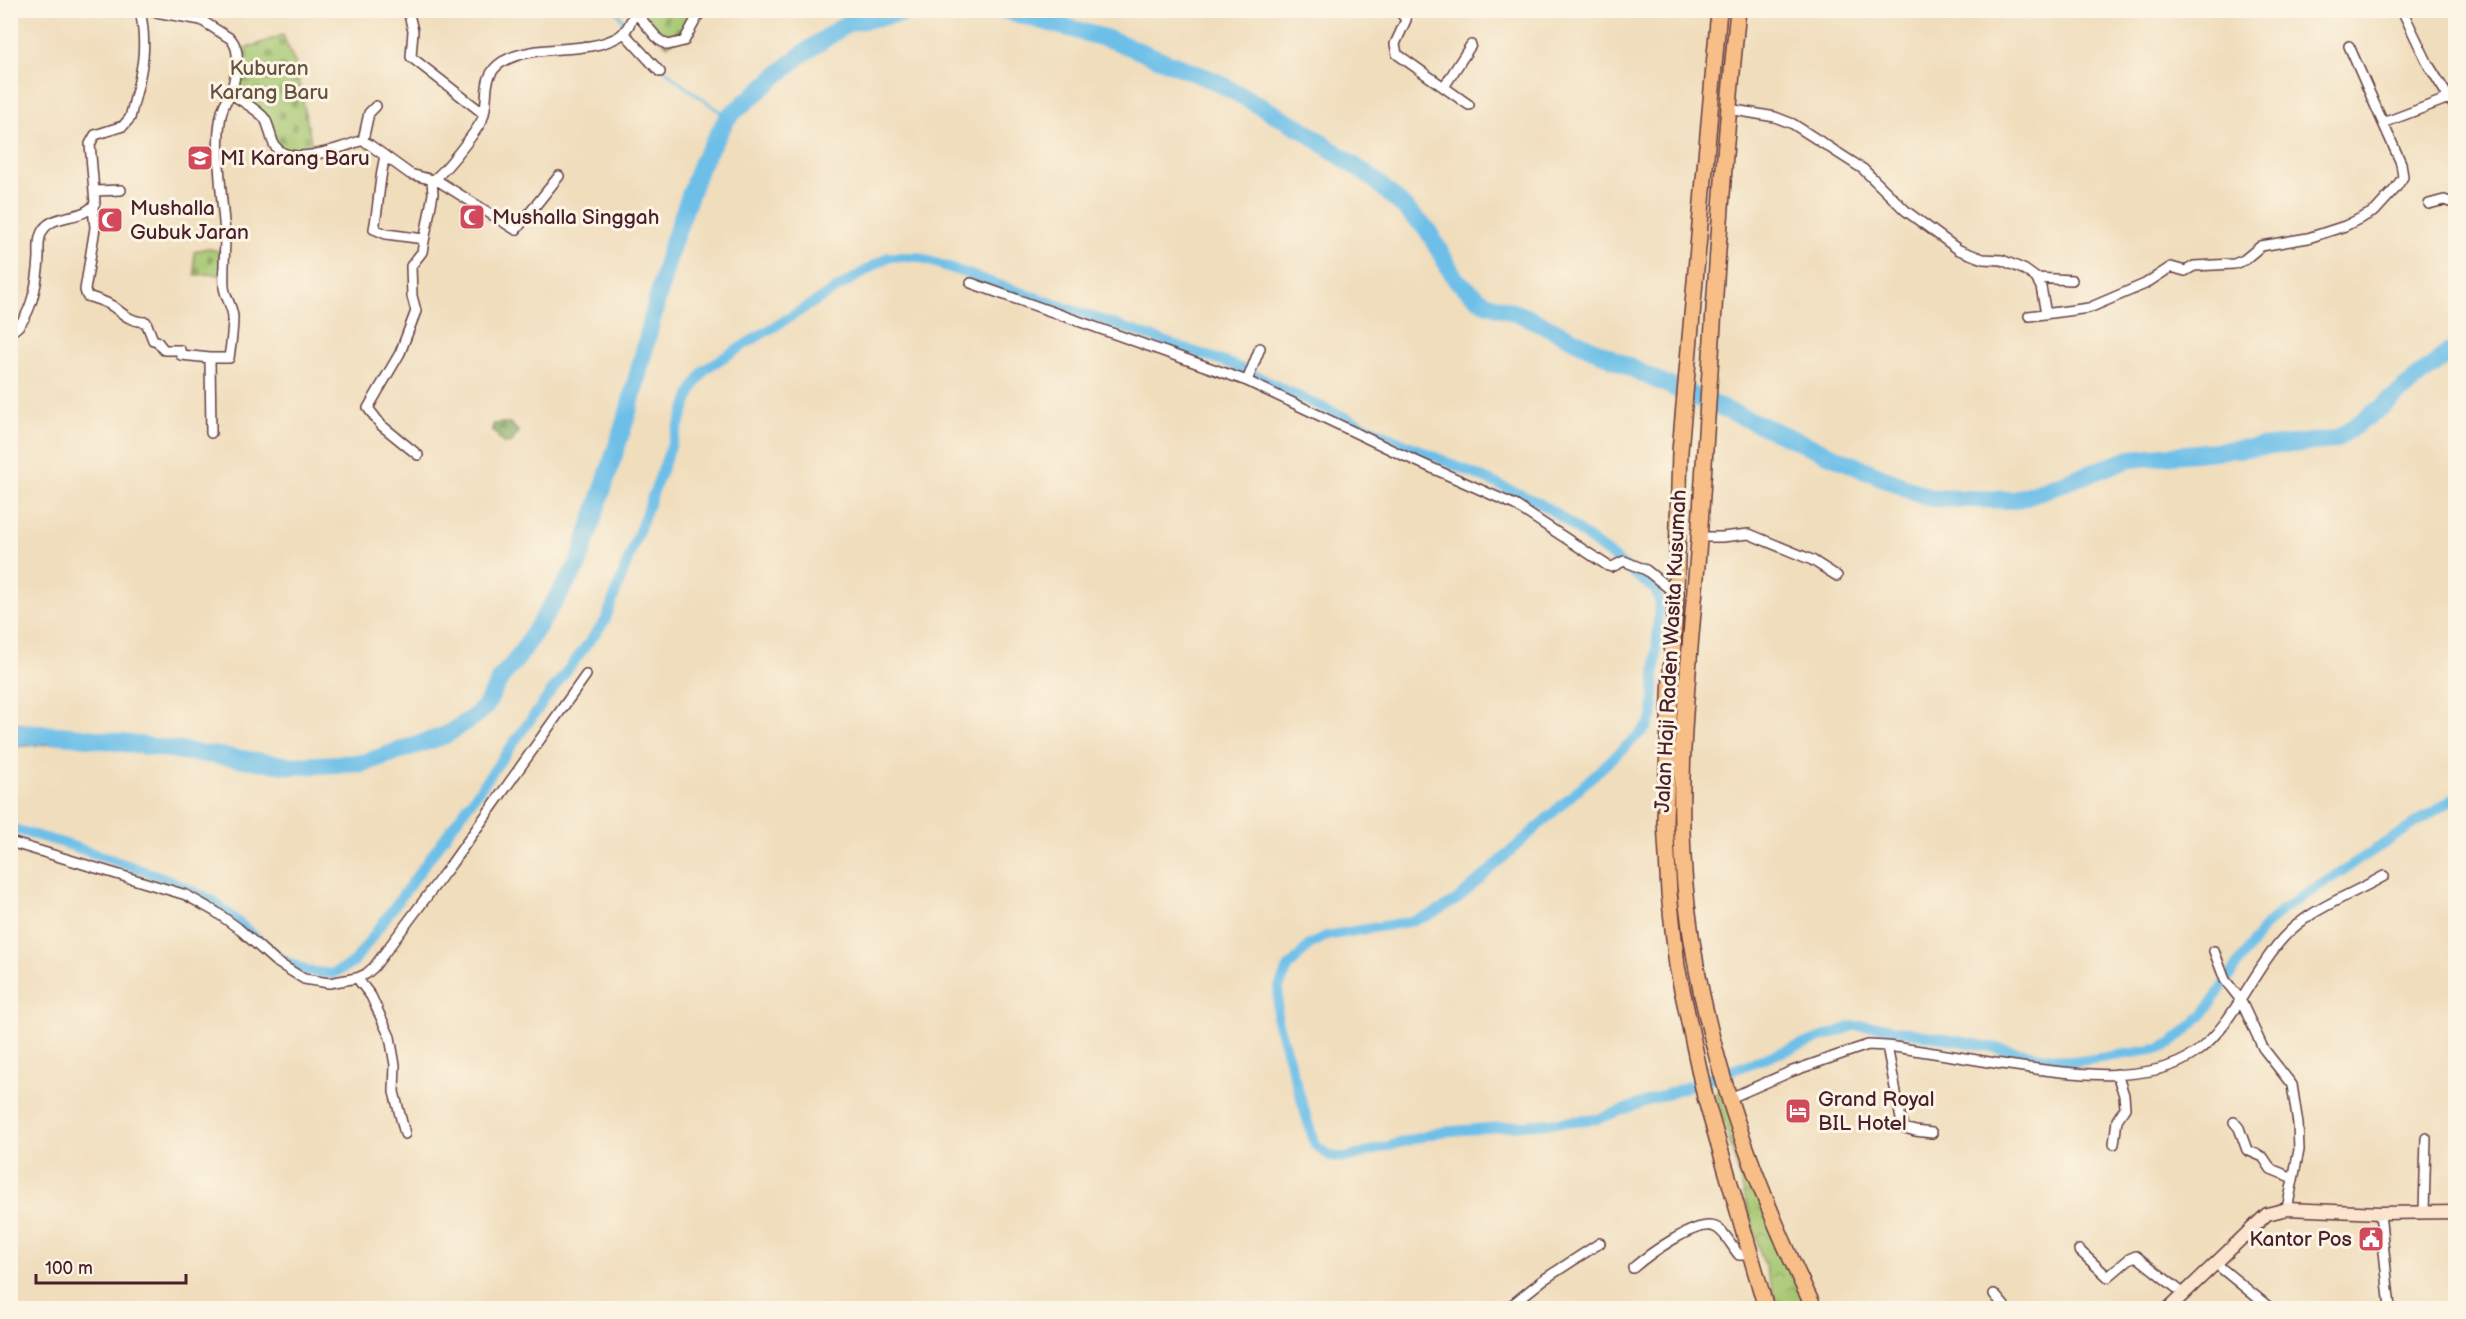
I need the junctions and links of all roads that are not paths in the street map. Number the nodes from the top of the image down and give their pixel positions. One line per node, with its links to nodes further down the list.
1 (142, 10): 9 (street); 27 (street)
2 (408, 10): 20 (street)
3 (701, 10): 8 (street)
4 (1400, 10): 14 (street)
5 (1719, 10): 45 (highway, Jalan Haji Raden Wasita Kusumah)
6 (1738, 10): 19 (highway, Jalan Haji Raden Wasita Kusumah)
7 (2402, 10): 16 (street)
8 (634, 13): 10 (street)
9 (201, 15): 15 (street)
10 (625, 31): 13 (street); 20 (street)
11 (1471, 45): 14 (street)
12 (2349, 46): 21 (street)
13 (660, 72)
14 (1444, 87): 17 (street)
15 (232, 94): 22 (street); 39 (street)
16 (2454, 104): 21 (street)
17 (1469, 105)
18 (376, 106): 22 (street)
19 (1729, 109): 32 (street); 43 (highway, Jalan Haji Raden Wasita Kusumah)
20 (484, 114): 25 (street)
21 (2382, 123): 35 (street)
22 (363, 140): 23 (street)
23 (385, 156): 25 (street); 31 (street)
24 (559, 176): 25 (street)
25 (433, 180): 31 (street)
26 (121, 190): 27 (street)
27 (95, 191): 30 (street)
28 (2429, 204): 29 (street)
29 (2456, 204)
30 (93, 207): 37 (street); 39 (street)
31 (424, 238): 42 (street)
32 (2036, 278): 33 (street); 35 (street)
33 (2072, 280)
34 (971, 283): 40 (street)
35 (2046, 314): 36 (street)
36 (2029, 316)
37 (10, 332)
38 (1260, 348): 40 (street)
39 (210, 358): 41 (street)
40 (1247, 379): 45 (street)
41 (211, 433)
42 (418, 455)
43 (1699, 537): 44 (street); 48 (highway, Jalan Haji Raden Wasita Kusumah)
44 (1837, 576)
45 (1676, 594): 47 (highway, Jalan Haji Raden Wasita Kusumah)
46 (586, 675): 52 (street)
47 (1665, 820): 48 (highway); 69 (highway, Jalan Haji Raden Wasita Kusumah)
48 (1682, 820): 56 (highway, Jalan Haji Raden Wasita Kusumah)
49 (10, 842): 52 (street)
50 (2384, 876): 53 (street)
51 (2214, 951): 53 (street)
52 (357, 978): 59 (street)
53 (2239, 996): 55 (street); 62 (street)
54 (1887, 1046): 55 (street); 56 (street); 58 (street)
55 (2117, 1074): 61 (street)
56 (1727, 1096): 76 (highway, Jalan Haji Raden Wasita Kusumah)
57 (2234, 1122): 62 (street)
58 (1932, 1133)
59 (405, 1134)
60 (2426, 1138): 64 (street)
61 (2114, 1144)
62 (2294, 1178): 63 (street)
63 (2287, 1209): 66 (main road); 70 (main road)
64 (2424, 1212): 65 (main road); 66 (main road)
65 (2456, 1212)
66 (2380, 1213): 80 (street)
67 (1600, 1243): 74 (street)
68 (2079, 1250): 73 (street)
69 (1750, 1255): 71 (street); 75 (highway, Jalan Haji Raden Wasita Kusumah)
70 (2215, 1263): 73 (main road); 79 (street)
71 (1633, 1268)
72 (1994, 1294): 77 (street)
73 (2184, 1294): 78 (main road)
74 (1508, 1308)
75 (1766, 1308)
76 (1814, 1308)
77 (2006, 1308)
78 (2169, 1308)
79 (2271, 1308)
80 (2390, 1308)

